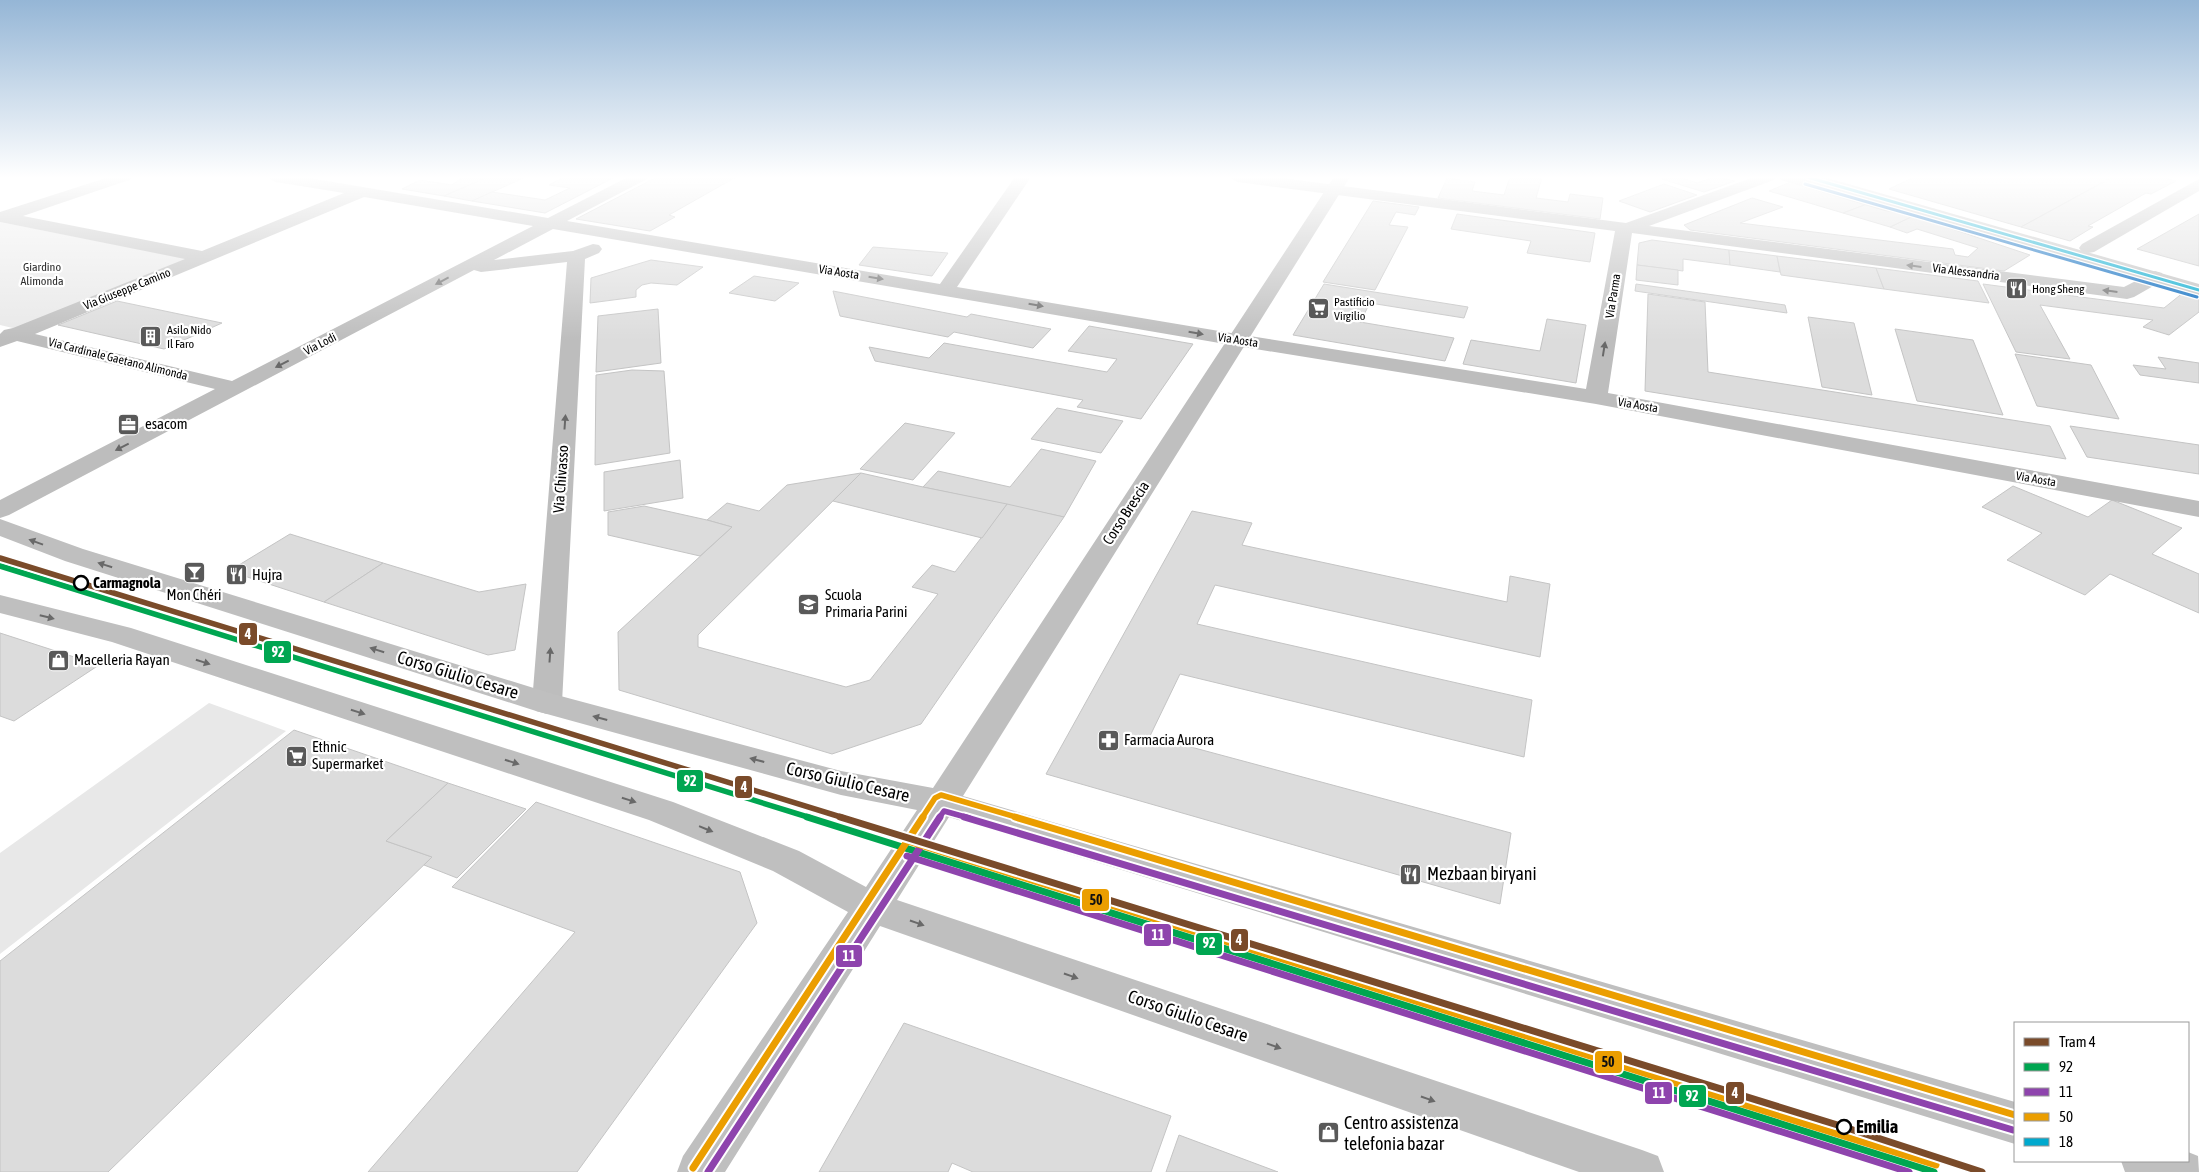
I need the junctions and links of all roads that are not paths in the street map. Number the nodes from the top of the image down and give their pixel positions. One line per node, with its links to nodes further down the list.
1 (72, 232): 14 (street)
2 (265, 232): 14 (street, Via Giuseppe Camino)
3 (534, 232): 15 (street, Via Lodi)
4 (593, 232): 11 (street, Via Aosta)
5 (985, 232): 17 (street)
6 (1307, 232): 20 (street, Corso Brescia)
7 (1624, 232): 22 (street, Via Parma, one-way to 7)
8 (1645, 232): 16 (street, Via Alessandria, one-way to 8)
9 (1996, 232): 16 (street)
10 (2116, 232): 12 (street)
11 (623, 237): 13 (street); 17 (street, Via Aosta, one-way to 17)
12 (2088, 248)
13 (576, 256): 15 (street); 27 (street, Via Chivasso, one-way to 13)
14 (204, 257): 19 (street, Via Giuseppe Camino)
15 (464, 269): 21 (street, Via Lodi, one-way to 21)
16 (2155, 277): 18 (street)
17 (946, 289): 20 (street, Via Aosta, one-way to 20)
18 (2199, 290)
19 (5, 335): 21 (street, Via Cardinale Gaetano Alimonda)
20 (1237, 340): 22 (street, Via Aosta); 28 (street, Corso Brescia)
21 (236, 388): 24 (street, Via Lodi, one-way to 24)
22 (1596, 397): 23 (street, Via Aosta)
23 (2199, 509)
24 (0, 510)
25 (0, 527): 27 (street, Corso Giulio Cesare, one-way to 25)
26 (0, 604): 29 (street, Corso Giulio Cesare, one-way to 29)
27 (546, 703): 28 (street, Corso Giulio Cesare, one-way to 27)
28 (940, 802): 29 (street, Corso Brescia); 30 (street, Corso Giulio Cesare)
29 (871, 907): 32 (street, Corso Brescia); 33 (street, Corso Giulio Cesare, one-way to 33)
30 (2014, 1123)
31 (2147, 1162): 34 (street)
32 (699, 1172)
33 (1642, 1172)
34 (2182, 1172)

